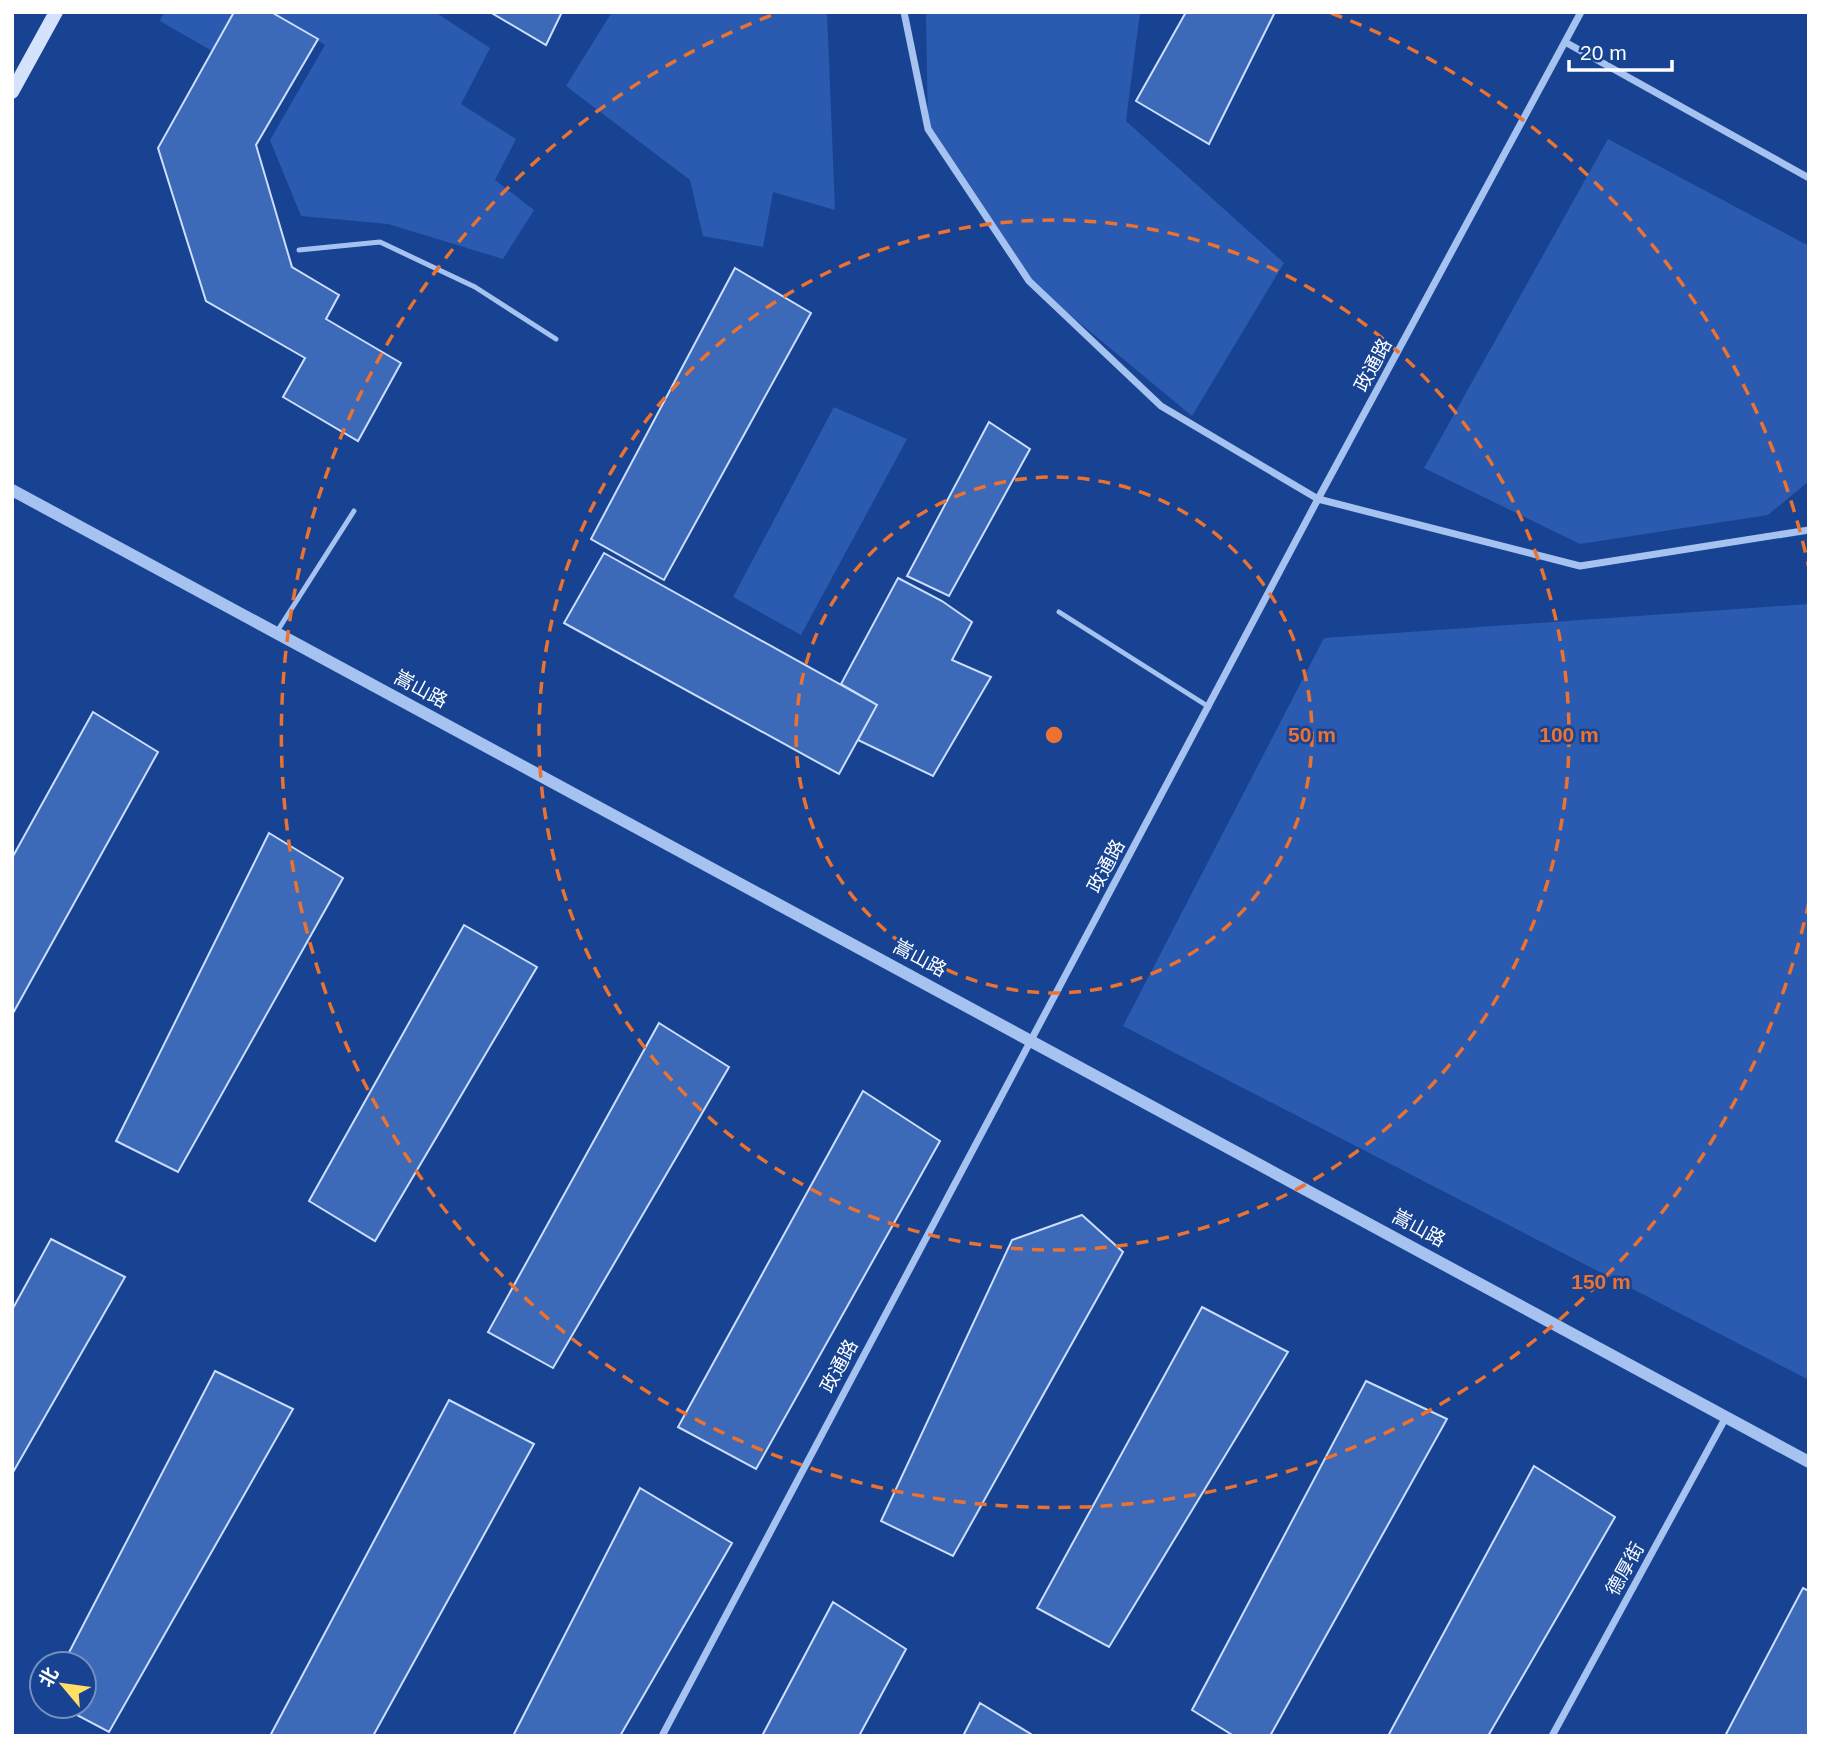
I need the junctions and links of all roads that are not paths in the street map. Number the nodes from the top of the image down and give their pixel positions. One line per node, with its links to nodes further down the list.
1 (56, 12): 5 (main road)
2 (904, 12): 10 (street)
3 (1581, 12): 4 (street, 政通路)
4 (1565, 42): 6 (street); 10 (street, 政通路)
5 (12, 92)
6 (1809, 177)
7 (299, 250): 8 (lane)
8 (556, 339)
9 (12, 490): 14 (street, 嵩山路)
10 (1318, 499): 12 (street); 15 (street, 政通路)
11 (354, 511): 14 (lane)
12 (1809, 530)
13 (1059, 612): 15 (lane)
14 (276, 633): 16 (street, 嵩山路)
15 (1209, 707): 16 (street, 政通路)
16 (1031, 1040): 17 (street, 嵩山路); 19 (street, 政通路)
17 (1726, 1417): 18 (street, 嵩山路); 20 (street, 德厚街)
18 (1809, 1462)
19 (662, 1736)
20 (1552, 1736)

